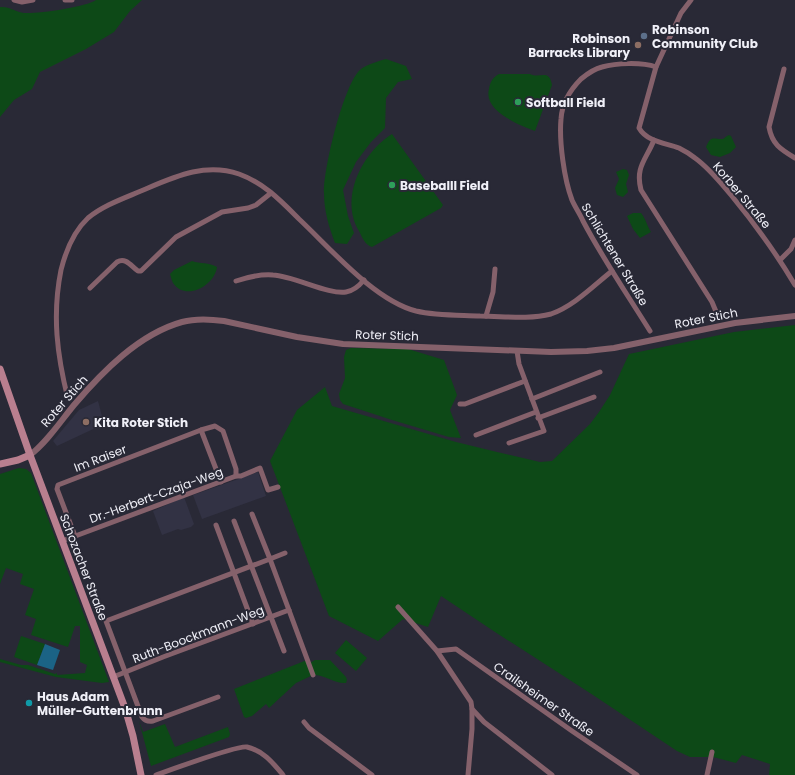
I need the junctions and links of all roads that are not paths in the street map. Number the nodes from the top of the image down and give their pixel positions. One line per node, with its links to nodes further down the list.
1 (14, 0): 2 (street)
2 (33, 0)
3 (65, 0): 4 (street)
4 (72, 0)
5 (691, 0): 6 (street, Korber Straße)
6 (656, 67): 8 (street, Korber Straße); 14 (street, Schlichtener Straße)
7 (784, 69): 9 (street)
8 (654, 140): 12 (street, Korber Straße); 19 (street)
9 (795, 158)
10 (271, 193): 15 (street); 18 (street); 28 (street)
11 (795, 240): 12 (street)
12 (780, 260): 17 (street, Korber Straße)
13 (495, 269): 20 (street)
14 (612, 271): 20 (street); 22 (street, Schlichtener Straße)
15 (364, 280): 16 (street); 20 (street)
16 (236, 281)
17 (795, 285)
18 (90, 288)
19 (717, 314)
20 (486, 316)
21 (795, 316): 23 (street, Roter Stich)
22 (650, 331)
23 (517, 351): 26 (street); 36 (street, Roter Stich)
24 (0, 369): 36 (main road, Schozacher Straße)
25 (600, 372): 29 (street)
26 (525, 380): 29 (street); 30 (street)
27 (594, 397): 32 (street)
28 (68, 399)
29 (532, 399): 31 (street)
30 (460, 404)
31 (536, 412): 32 (street); 34 (street)
32 (538, 418): 35 (street)
33 (201, 430): 38 (street, Im Raiser); 39 (street); 44 (street, Im Raiser)
34 (476, 435)
35 (509, 444)
36 (30, 455): 37 (main road); 45 (main road, Schozacher Straße)
37 (0, 464)
38 (236, 476): 39 (street, Dr.-Herbert-Czaja-Weg); 40 (street, Dr.-Herbert-Czaja-Weg)
39 (221, 482): 44 (street, Dr.-Herbert-Czaja-Weg)
40 (278, 487)
41 (252, 514): 47 (street)
42 (234, 521): 48 (street)
43 (216, 524): 49 (street)
44 (75, 536): 45 (street, Dr.-Herbert-Czaja-Weg)
45 (62, 541): 58 (main road, Schozacher Straße)
46 (285, 553): 47 (street)
47 (270, 559): 48 (street); 51 (street)
48 (251, 566): 49 (street); 52 (street)
49 (234, 573): 53 (street); 56 (street)
50 (398, 607): 55 (street)
51 (289, 610): 52 (street, Ruth-Boockmann-Weg); 57 (street)
52 (271, 617): 53 (street, Ruth-Boockmann-Weg); 54 (street)
53 (253, 624): 56 (street, Ruth-Boockmann-Weg)
54 (284, 651)
55 (437, 651): 60 (street); 71 (street, Crailsheimer Straße)
56 (126, 673): 58 (street, Ruth-Boockmann-Weg); 59 (street)
57 (313, 675)
58 (113, 677): 64 (main road, Schozacher Straße)
59 (218, 697)
60 (472, 709): 63 (street); 68 (street)
61 (304, 722): 67 (street)
62 (712, 752): 72 (street)
63 (543, 768): 69 (street); 70 (street)
64 (141, 775)
65 (156, 775): 66 (street)
66 (283, 775)
67 (372, 775)
68 (468, 775)
69 (540, 775)
70 (552, 775)
71 (637, 775)
72 (707, 775)

